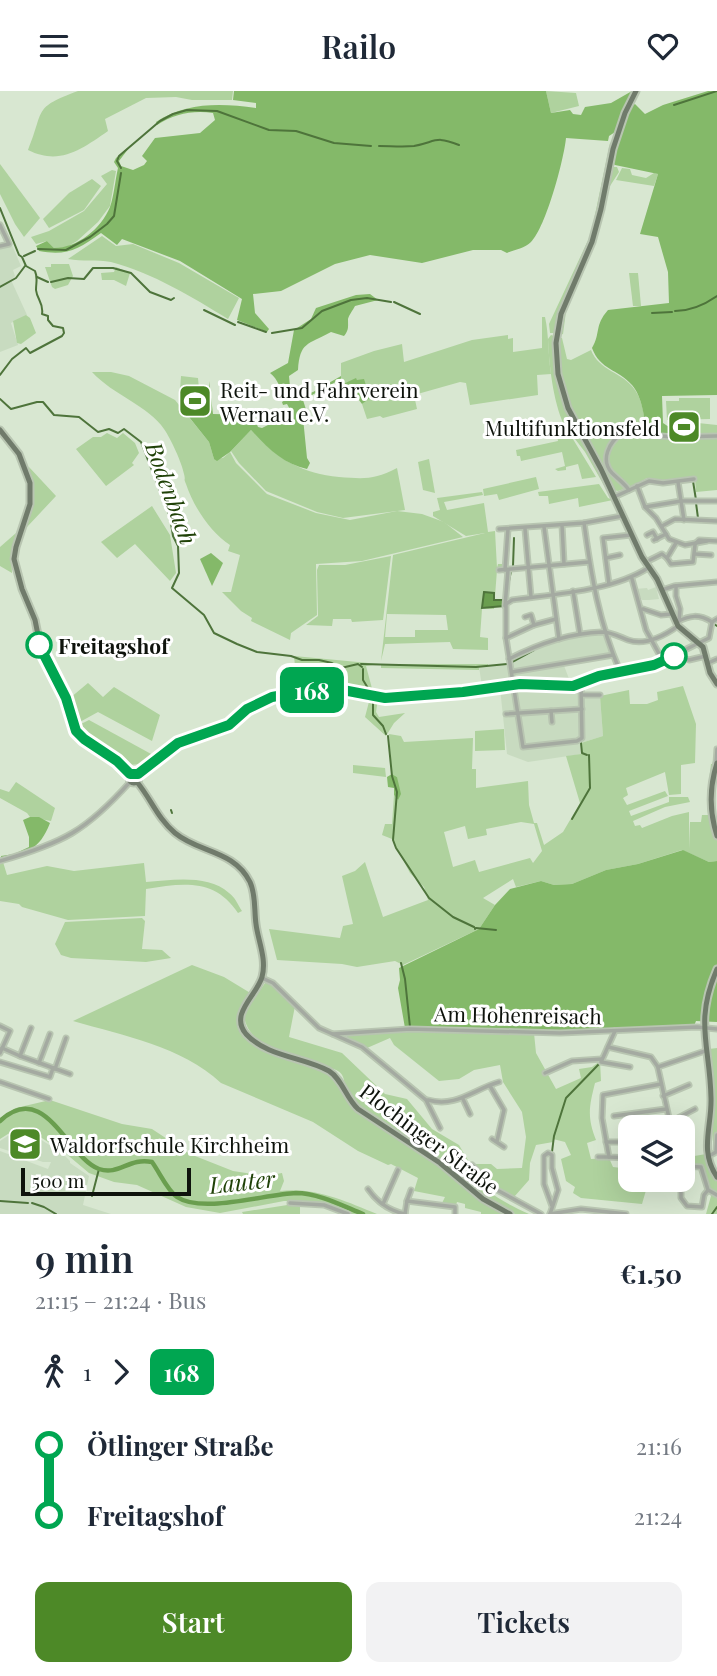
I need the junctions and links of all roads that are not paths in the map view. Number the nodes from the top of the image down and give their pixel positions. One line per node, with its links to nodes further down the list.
1 (636, 91): 10 (main road)
2 (0, 225): 3 (street)
3 (0, 246)
4 (0, 430): 87 (main road)
5 (717, 436): 9 (street)
6 (694, 479): 7 (street)
7 (678, 482): 8 (street); 11 (street)
8 (637, 486): 9 (street); 13 (street)
9 (627, 490): 10 (street)
10 (613, 495): 14 (main road)
11 (681, 501): 12 (street); 13 (street); 15 (street)
12 (717, 501)
13 (645, 507): 19 (street)
14 (622, 516): 17 (street); 25 (main road)
15 (684, 520): 16 (street); 19 (street)
16 (717, 521)
17 (584, 523): 18 (street); 36 (street)
18 (562, 525): 20 (street); 37 (street)
19 (662, 526): 24 (street)
20 (544, 527): 23 (street); 38 (street)
21 (499, 529): 22 (street)
22 (508, 529): 23 (street); 42 (street)
23 (525, 529): 40 (street)
24 (666, 534): 26 (street); 28 (street)
25 (631, 535): 33 (street); 39 (main road)
26 (647, 535)
27 (717, 541): 29 (street)
28 (676, 543): 29 (street); 34 (street)
29 (695, 544): 30 (street)
30 (695, 554): 32 (street); 34 (street)
31 (620, 555): 33 (street)
32 (710, 555)
33 (606, 558): 45 (street)
34 (667, 558): 35 (street)
35 (650, 560)
36 (589, 562): 37 (street); 47 (street)
37 (564, 564): 38 (street)
38 (547, 565): 40 (street); 50 (street)
39 (649, 567): 43 (street); 48 (main road)
40 (529, 568): 42 (street); 51 (street)
41 (499, 570): 42 (street)
42 (506, 570): 52 (street)
43 (632, 579): 45 (street); 53 (street)
44 (717, 582): 46 (street)
45 (609, 584): 47 (street)
46 (676, 586): 48 (street); 59 (street)
47 (594, 588): 49 (street); 61 (street)
48 (662, 590): 54 (main road)
49 (573, 591): 50 (street); 62 (street)
50 (553, 593): 51 (street); 56 (street)
51 (531, 597): 52 (street)
52 (505, 607): 63 (street)
53 (642, 609): 54 (street); 65 (street)
54 (671, 614): 59 (main road)
55 (525, 617): 60 (street)
56 (556, 619): 60 (street); 64 (street)
57 (717, 619): 58 (street)
58 (712, 622): 59 (street); 66 (street)
59 (678, 623): 65 (street); 66 (main road)
60 (534, 625): 63 (street)
61 (605, 632): 62 (street); 65 (street); 67 (street)
62 (580, 635): 64 (street)
63 (506, 638): 69 (street)
64 (559, 639): 69 (street)
65 (651, 640): 72 (street)
66 (699, 644): 68 (street); 70 (main road)
67 (613, 655): 73 (street); 74 (street)
68 (675, 656): 70 (street); 72 (street)
69 (509, 659): 74 (street)
70 (707, 659): 71 (street); 75 (main road)
71 (717, 659)
72 (663, 661): 73 (street)
73 (620, 671): 77 (street)
74 (512, 672): 76 (street)
75 (717, 683)
76 (513, 684): 77 (street); 82 (street); 88 (street)
77 (581, 684): 78 (street)
78 (582, 695): 79 (street); 80 (street)
79 (600, 695)
80 (582, 709): 81 (street); 82 (street)
81 (551, 711): 82 (street); 84 (street)
82 (517, 713): 83 (street)
83 (506, 714)
84 (552, 722)
85 (717, 749): 86 (street)
86 (717, 764): 90 (main road)
87 (130, 774): 88 (main road); 89 (main road)
88 (138, 774): 89 (main road)
89 (134, 782): 91 (street); 93 (main road)
90 (717, 836)
91 (0, 861)
92 (717, 969): 95 (main road)
93 (262, 978): 100 (street); 154 (main road, Plochinger Straße)
94 (0, 1026): 103 (street)
95 (704, 1027): 97 (street, Am Hohenreisach); 98 (street, Am Hohenreisach); 104 (main road)
96 (31, 1028): 105 (street)
97 (717, 1029)
98 (615, 1031): 100 (street, Am Hohenreisach); 102 (street)
99 (50, 1034): 108 (street)
100 (333, 1034): 122 (street)
101 (66, 1038): 111 (street)
102 (608, 1047): 106 (street); 110 (street)
103 (1, 1048): 105 (street)
104 (705, 1051): 110 (street); 134 (main road)
105 (20, 1056): 108 (street)
106 (602, 1061): 109 (street); 112 (street)
107 (0, 1062): 111 (street)
108 (39, 1063): 111 (street)
109 (630, 1067)
110 (658, 1067): 116 (street)
111 (54, 1068): 113 (street)
112 (545, 1073)
113 (70, 1074)
114 (0, 1082): 121 (street)
115 (499, 1082): 118 (street)
116 (661, 1084): 119 (street); 131 (street)
117 (689, 1085): 119 (street)
118 (490, 1086): 120 (street); 133 (street)
119 (663, 1096): 123 (street)
120 (463, 1098): 122 (street); 125 (street)
121 (49, 1099)
122 (426, 1100): 129 (street)
123 (666, 1109): 126 (street); 128 (street)
124 (695, 1109): 127 (street)
125 (470, 1114)
126 (668, 1115)
127 (686, 1115)
128 (614, 1116)
129 (440, 1128)
130 (717, 1135): 134 (street)
131 (606, 1142): 132 (street); 136 (street)
132 (618, 1142)
133 (503, 1147)
134 (707, 1156): 141 (main road)
135 (598, 1157): 136 (street)
136 (609, 1157): 137 (street)
137 (618, 1157)
138 (472, 1165): 155 (street)
139 (695, 1166): 144 (street)
140 (398, 1170): 149 (street)
141 (717, 1177)
142 (368, 1189): 149 (street)
143 (411, 1190): 147 (street)
144 (708, 1190): 145 (street); 146 (street)
145 (681, 1192)
146 (717, 1195)
147 (407, 1201): 152 (street); 153 (street)
148 (290, 1203): 151 (street)
149 (383, 1204): 152 (street)
150 (552, 1206): 150 (street); 156 (street)
151 (348, 1214)
152 (405, 1214)
153 (455, 1214)
154 (510, 1214)
155 (541, 1214)
156 (550, 1214): 157 (street)
157 (626, 1214)

